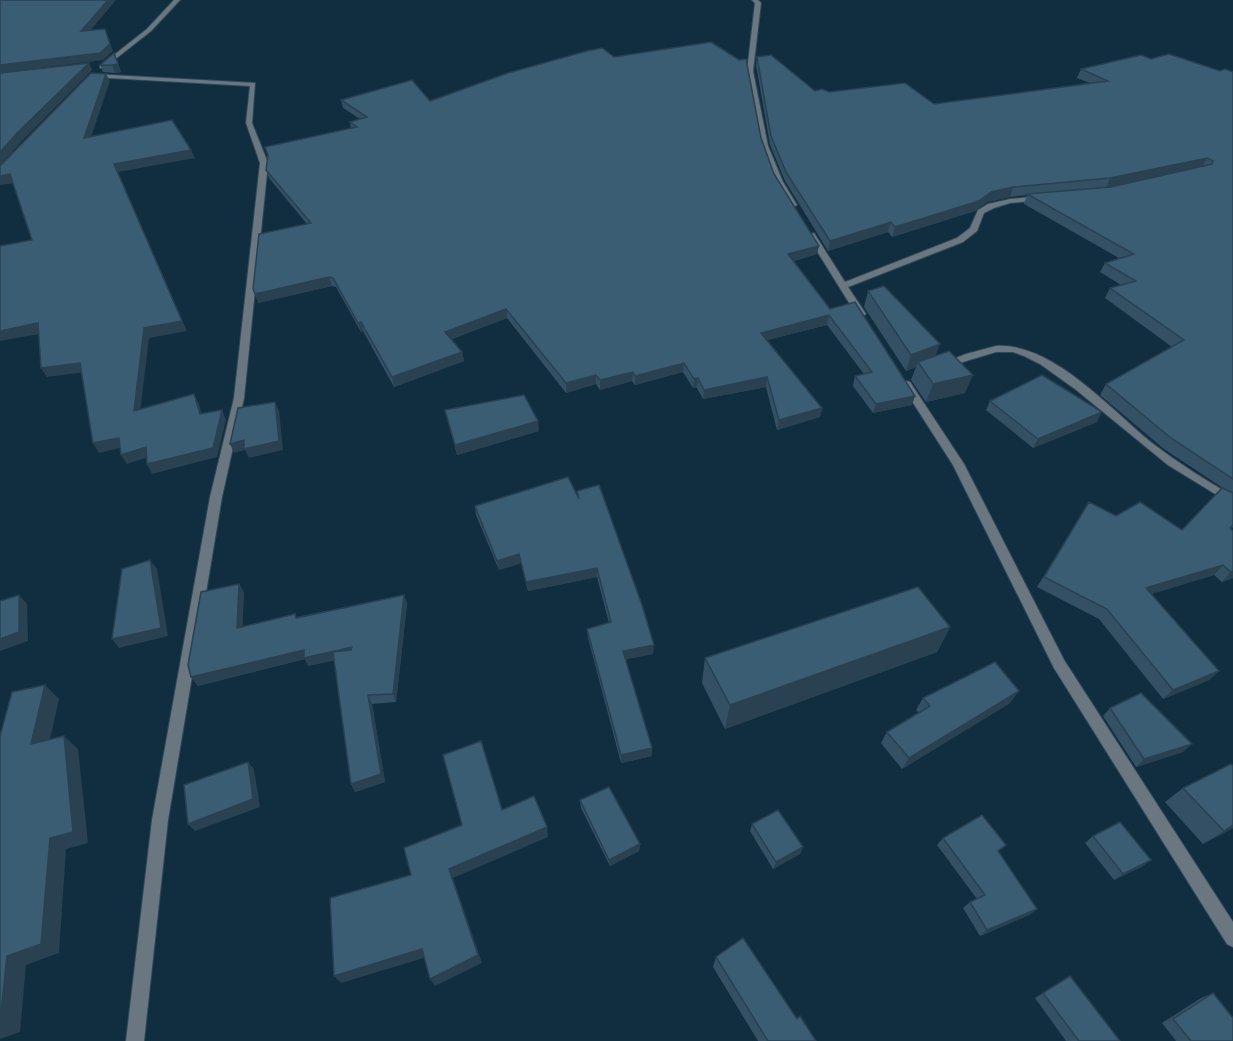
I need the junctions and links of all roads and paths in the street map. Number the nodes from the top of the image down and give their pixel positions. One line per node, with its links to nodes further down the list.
1 (177, 0): 3 (street)
2 (755, 0): 8 (street)
3 (106, 64): 4 (street); 5 (street)
4 (94, 65)
5 (92, 76): 6 (street); 14 (street)
6 (84, 83)
7 (1053, 197): 8 (street)
8 (843, 286): 9 (street)
9 (867, 323)
10 (936, 367): 12 (street)
11 (913, 375): 13 (street)
12 (1233, 501)
13 (1233, 938)
14 (135, 1041)

